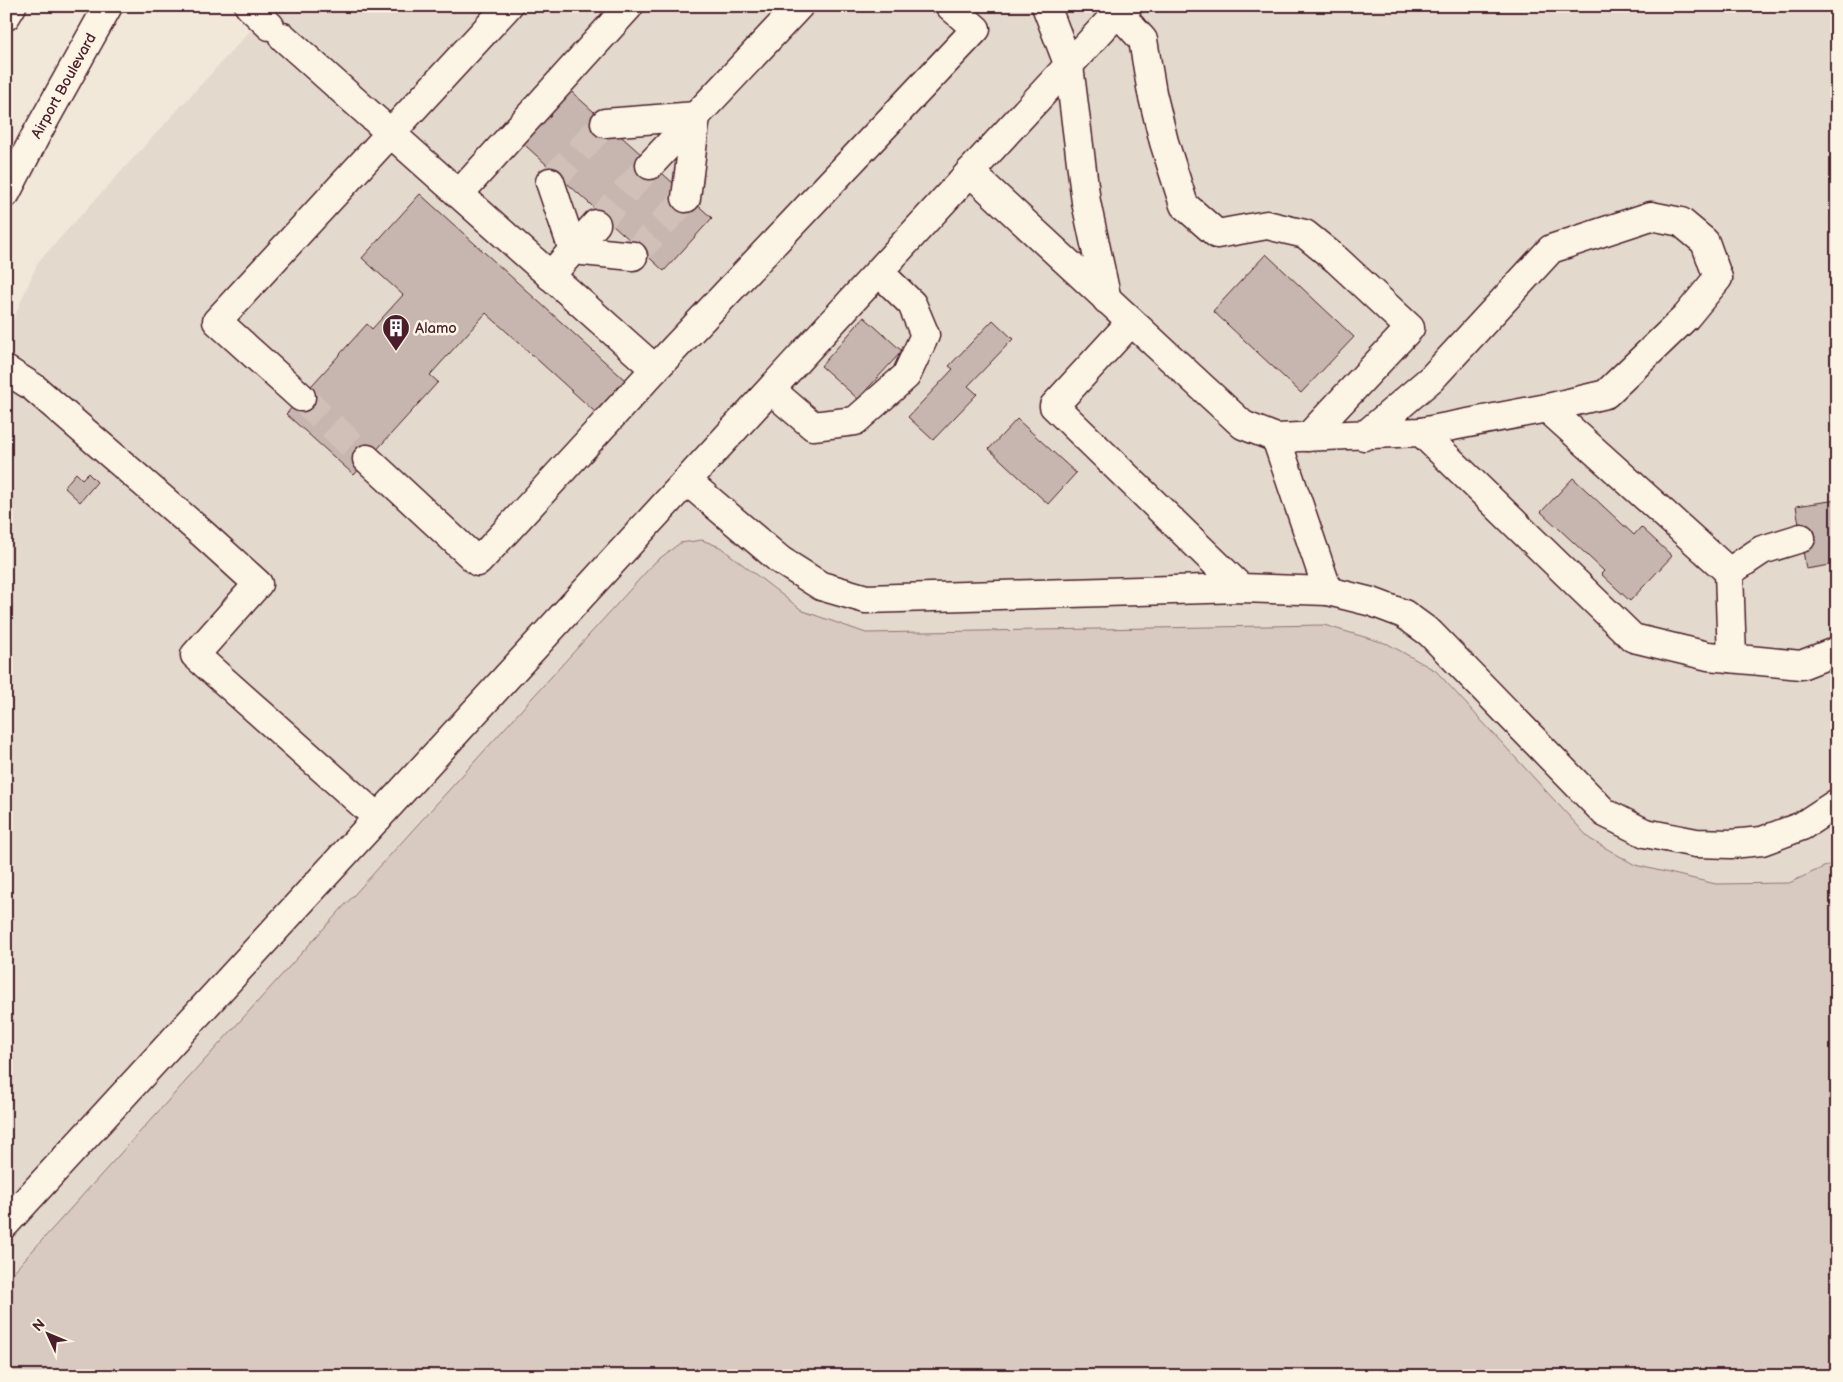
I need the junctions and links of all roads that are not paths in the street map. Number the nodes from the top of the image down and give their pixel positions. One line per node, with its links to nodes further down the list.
1 (12, 6): 10 (main road)
2 (108, 6): 18 (main road, Airport Boulevard)
3 (249, 6): 14 (main road)
4 (508, 6): 14 (main road)
5 (629, 6): 19 (main road)
6 (798, 6): 12 (main road)
7 (950, 6): 28 (main road)
8 (1046, 6): 11 (main road)
9 (1119, 8): 11 (main road); 35 (main road)
10 (6, 16)
11 (1069, 66): 16 (main road); 26 (main road)
12 (696, 116): 13 (main road); 15 (main road); 20 (main road)
13 (604, 123)
14 (391, 133): 19 (main road); 31 (main road)
15 (650, 164)
16 (970, 172): 24 (main road); 26 (main road)
17 (550, 182): 22 (main road)
18 (6, 193)
19 (458, 194): 25 (main road)
20 (686, 198)
21 (596, 224): 22 (main road)
22 (573, 250): 23 (main road); 25 (main road)
23 (633, 256)
24 (879, 272): 30 (main road); 30 (main road)
25 (550, 276): 28 (main road)
26 (1107, 300): 27 (main road)
27 (1131, 322): 36 (main road); 41 (main road)
28 (654, 369): 37 (main road)
29 (6, 370): 46 (main road)
30 (771, 390): 38 (main road)
31 (301, 397)
32 (1547, 408): 33 (main road); 34 (main road); 40 (main road)
33 (1420, 432): 34 (main road); 44 (main road)
34 (1364, 436): 35 (main road)
35 (1308, 437): 36 (main road)
36 (1276, 438): 42 (main road)
37 (368, 459)
38 (687, 481): 41 (main road); 46 (main road)
39 (1801, 538): 40 (main road)
40 (1728, 572): 44 (main road)
41 (1241, 588): 42 (main road)
42 (1328, 591): 45 (main road)
43 (1837, 651): 44 (main road)
44 (1732, 658)
45 (1837, 803)
46 (378, 818): 47 (main road)
47 (6, 1223)

